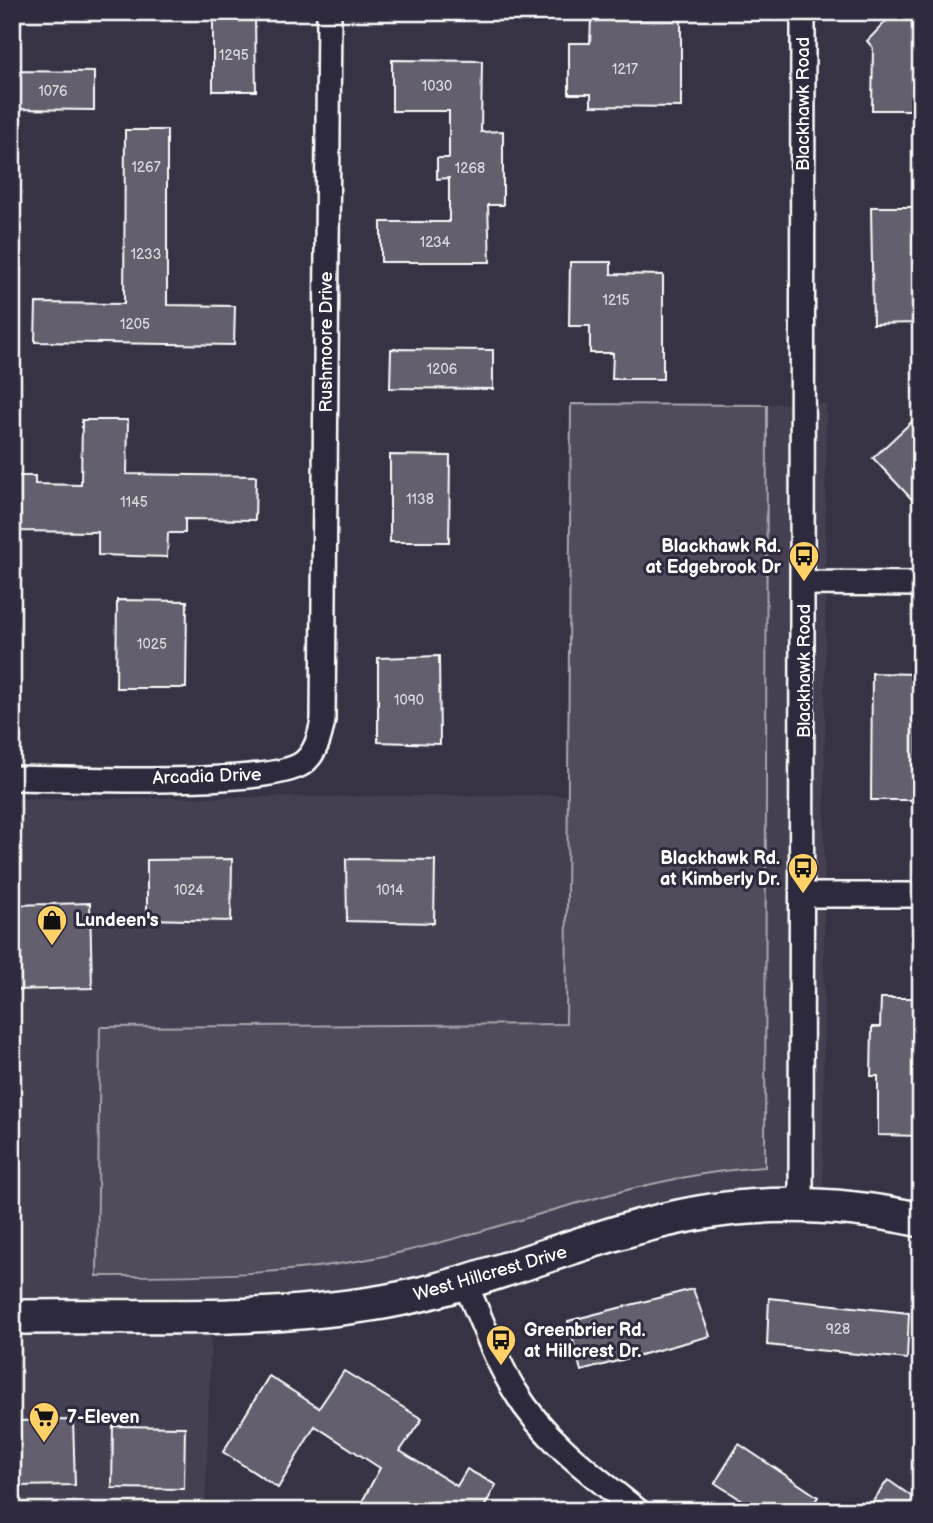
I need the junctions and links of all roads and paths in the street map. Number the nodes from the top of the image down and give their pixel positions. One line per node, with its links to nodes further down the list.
1 (329, 12): 5 (street, Rushmoore Drive)
2 (803, 12): 3 (street, Blackhawk Road)
3 (804, 583): 4 (street); 7 (street, Blackhawk Road)
4 (921, 584)
5 (323, 672): 6 (street, Arcadia Drive)
6 (12, 778)
7 (803, 895): 8 (street); 9 (street, Blackhawk Road)
8 (921, 895)
9 (801, 1204): 10 (street, West Hillcrest Drive); 11 (street, West Hillcrest Drive)
10 (921, 1220)
11 (465, 1284): 12 (street, West Hillcrest Drive); 13 (street)
12 (12, 1317)
13 (638, 1511)

